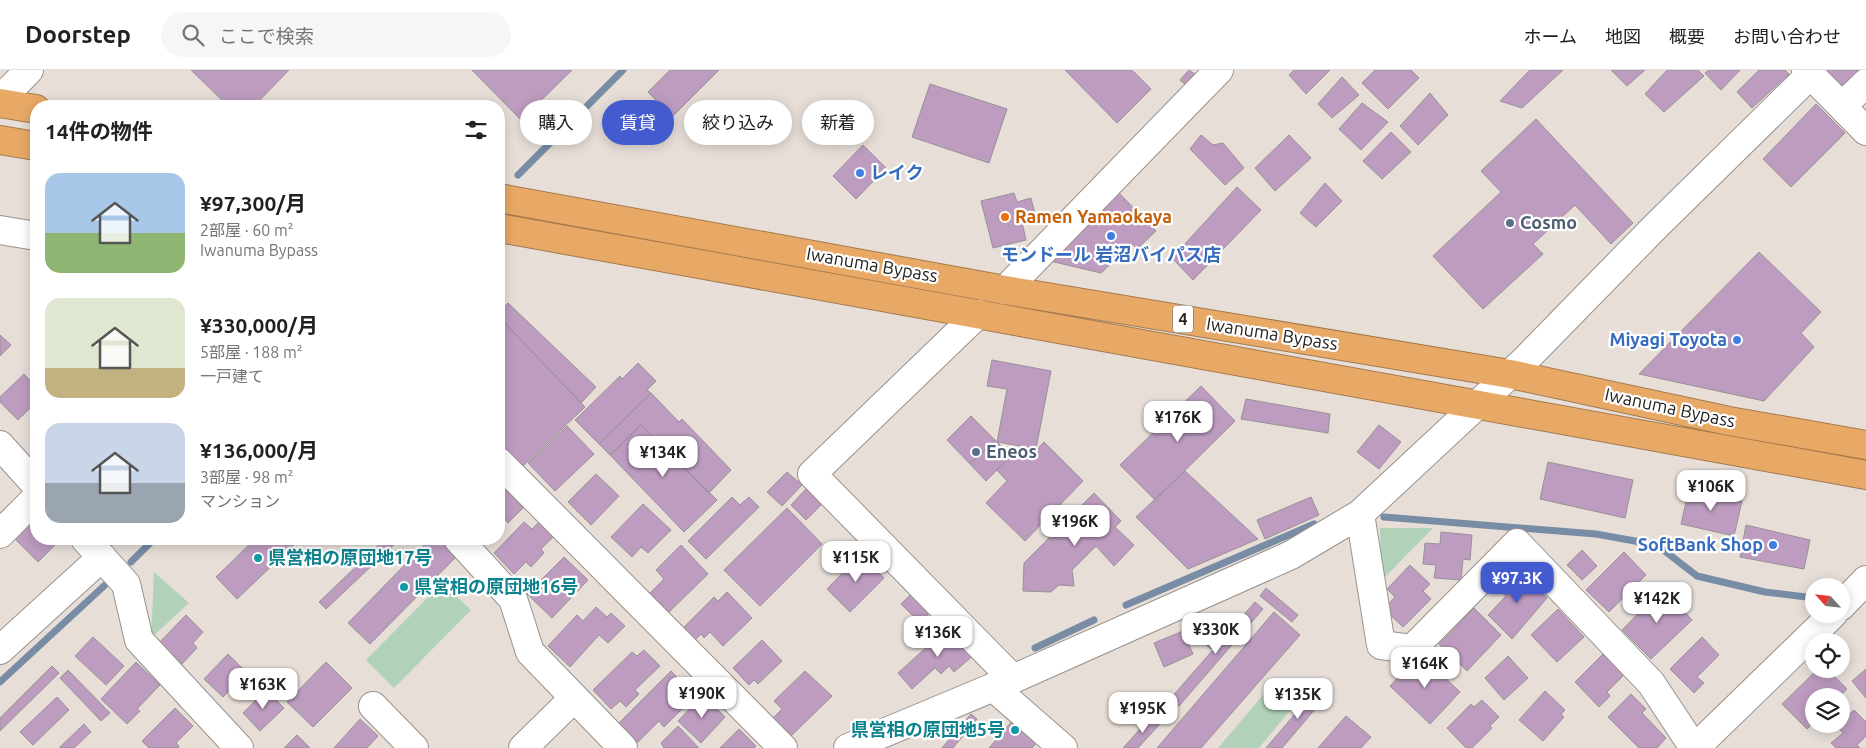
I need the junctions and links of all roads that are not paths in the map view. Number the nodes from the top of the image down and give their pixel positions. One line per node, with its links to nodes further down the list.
1 (29, 70): 5 (street)
2 (1219, 70): 15 (street)
3 (1809, 72): 6 (street); 17 (street)
4 (1866, 83): 6 (street)
5 (0, 102): 7 (highway)
6 (1842, 106): 8 (street)
7 (30, 108)
8 (1866, 131)
9 (0, 140): 10 (highway)
10 (30, 145)
11 (505, 199): 15 (highway, Iwanuma Bypass / 4)
12 (505, 229): 16 (highway, Iwanuma Bypass / 4)
13 (0, 230): 14 (street)
14 (30, 235)
15 (1005, 290): 17 (highway, Iwanuma Bypass / 4)
16 (978, 314): 18 (highway, Iwanuma Bypass / 4); 33 (street)
17 (1510, 374): 18 (street); 20 (highway, Iwanuma Bypass / 4)
18 (1474, 407): 22 (highway, Iwanuma Bypass / 4); 25 (street)
19 (0, 445): 23 (street)
20 (1866, 445)
21 (505, 468): 40 (street)
22 (1866, 475)
23 (30, 478)
24 (30, 504): 26 (street)
25 (1360, 514): 33 (street); 43 (street)
26 (0, 534)
27 (464, 545): 34 (street)
28 (94, 548): 32 (street); 36 (street)
29 (1866, 580): 30 (street)
30 (1850, 597)
31 (1825, 623): 43 (street)
32 (4, 640)
33 (1003, 683): 41 (street); 42 (street)
34 (574, 698): 38 (street); 39 (street)
35 (373, 706): 37 (street)
36 (239, 748)
37 (414, 748)
38 (523, 748)
39 (623, 748)
40 (783, 748)
41 (848, 748)
42 (1063, 748)
43 (1695, 748)

